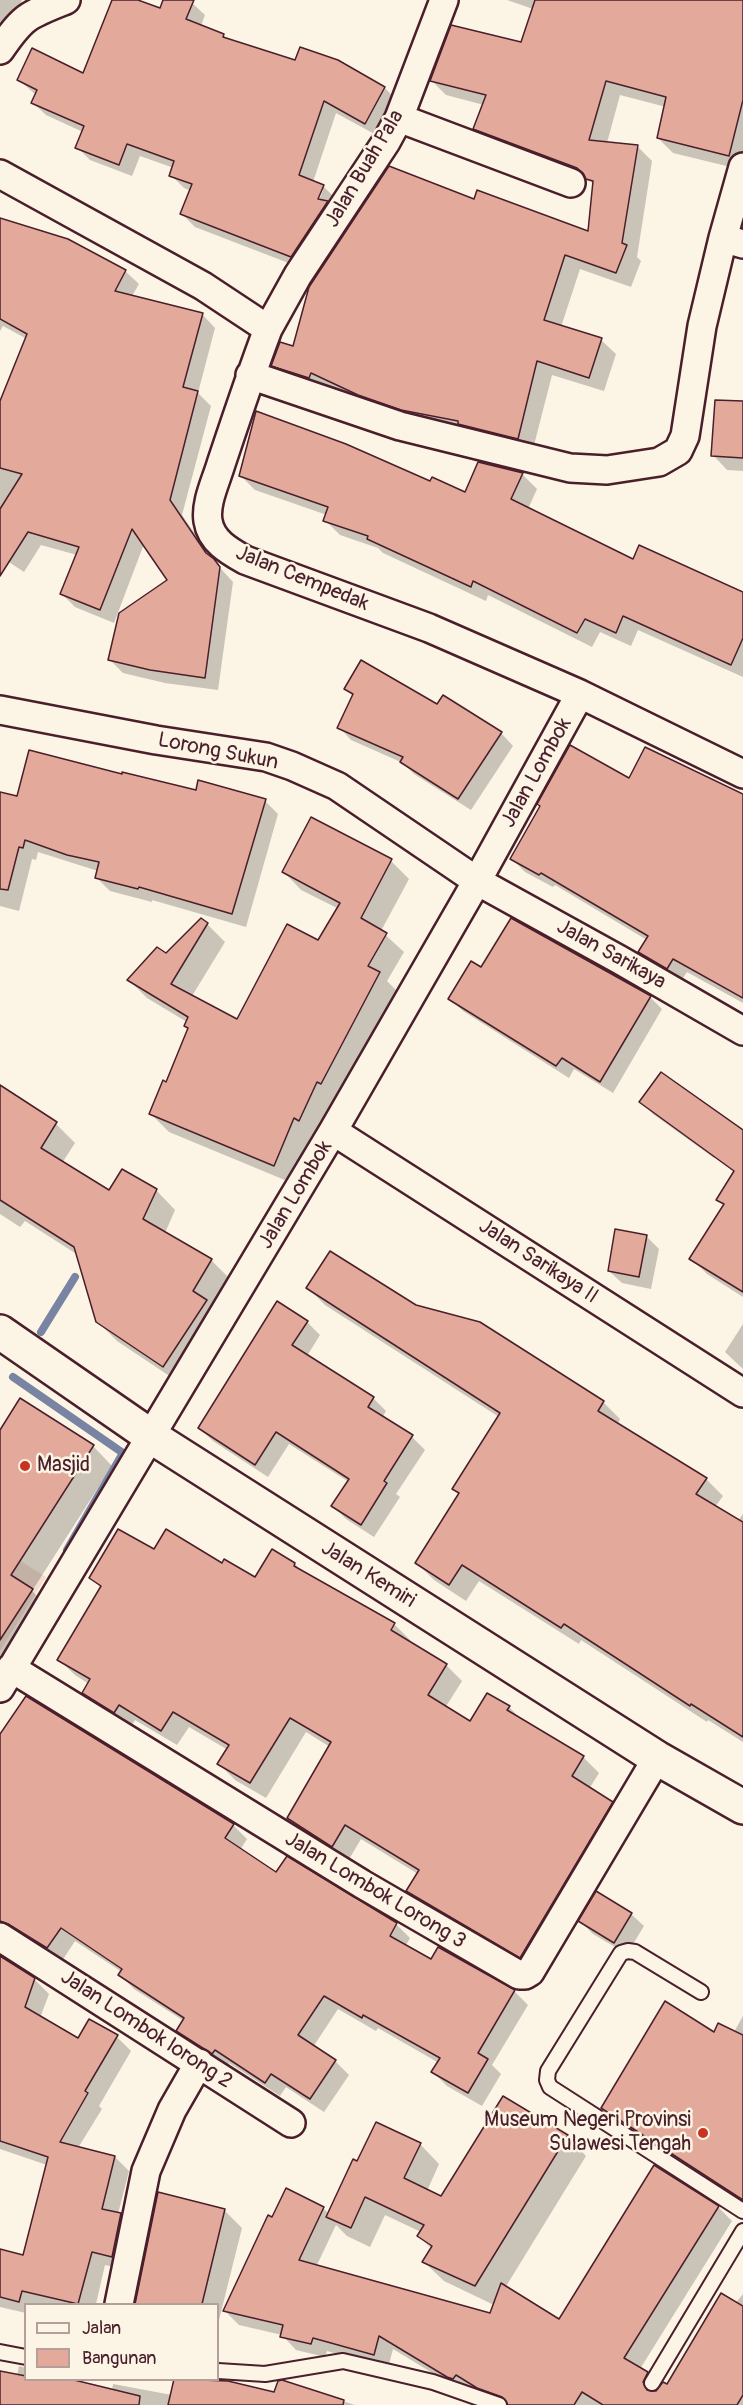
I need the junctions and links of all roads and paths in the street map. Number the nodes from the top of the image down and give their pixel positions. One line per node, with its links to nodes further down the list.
1 (66, 0): 3 (street)
2 (444, 0): 4 (street, Jalan Buah Pala)
3 (0, 50)
4 (399, 118): 7 (street); 9 (street, Jalan Buah Pala)
5 (743, 167): 8 (street)
6 (0, 174): 9 (street)
7 (571, 183)
8 (733, 241): 10 (street)
9 (268, 330): 10 (street, Jalan Cempedak)
10 (250, 375): 11 (street, Jalan Cempedak)
11 (580, 694): 13 (street, Jalan Cempedak); 14 (street, Jalan Lombok)
12 (0, 710): 14 (street, Lorong Sukun)
13 (743, 774)
14 (477, 881): 15 (street, Jalan Sarikaya); 16 (street, Jalan Lombok)
15 (743, 1031)
16 (333, 1131): 18 (street, Jalan Sarikaya II); 19 (street, Jalan Lombok)
17 (0, 1332): 19 (street, Jalan Kemiri)
18 (743, 1393)
19 (152, 1437): 20 (street, Jalan Lombok); 21 (street, Jalan Kemiri)
20 (5, 1678): 21 (street, Jalan Lombok Lorong 3)
21 (657, 1758): 22 (street, Jalan Kemiri)
22 (743, 1807)
23 (0, 1937): 25 (street, Jalan Lombok lorong 2)
24 (701, 1992): 27 (lane)
25 (199, 2063): 26 (street, Jalan Lombok lorong 2); 29 (street)
26 (291, 2123)
27 (743, 2211)
28 (743, 2231): 33 (lane)
29 (119, 2303)
30 (0, 2352): 31 (lane)
31 (24, 2357)
32 (219, 2371): 34 (lane)
33 (652, 2383)
34 (500, 2405)

